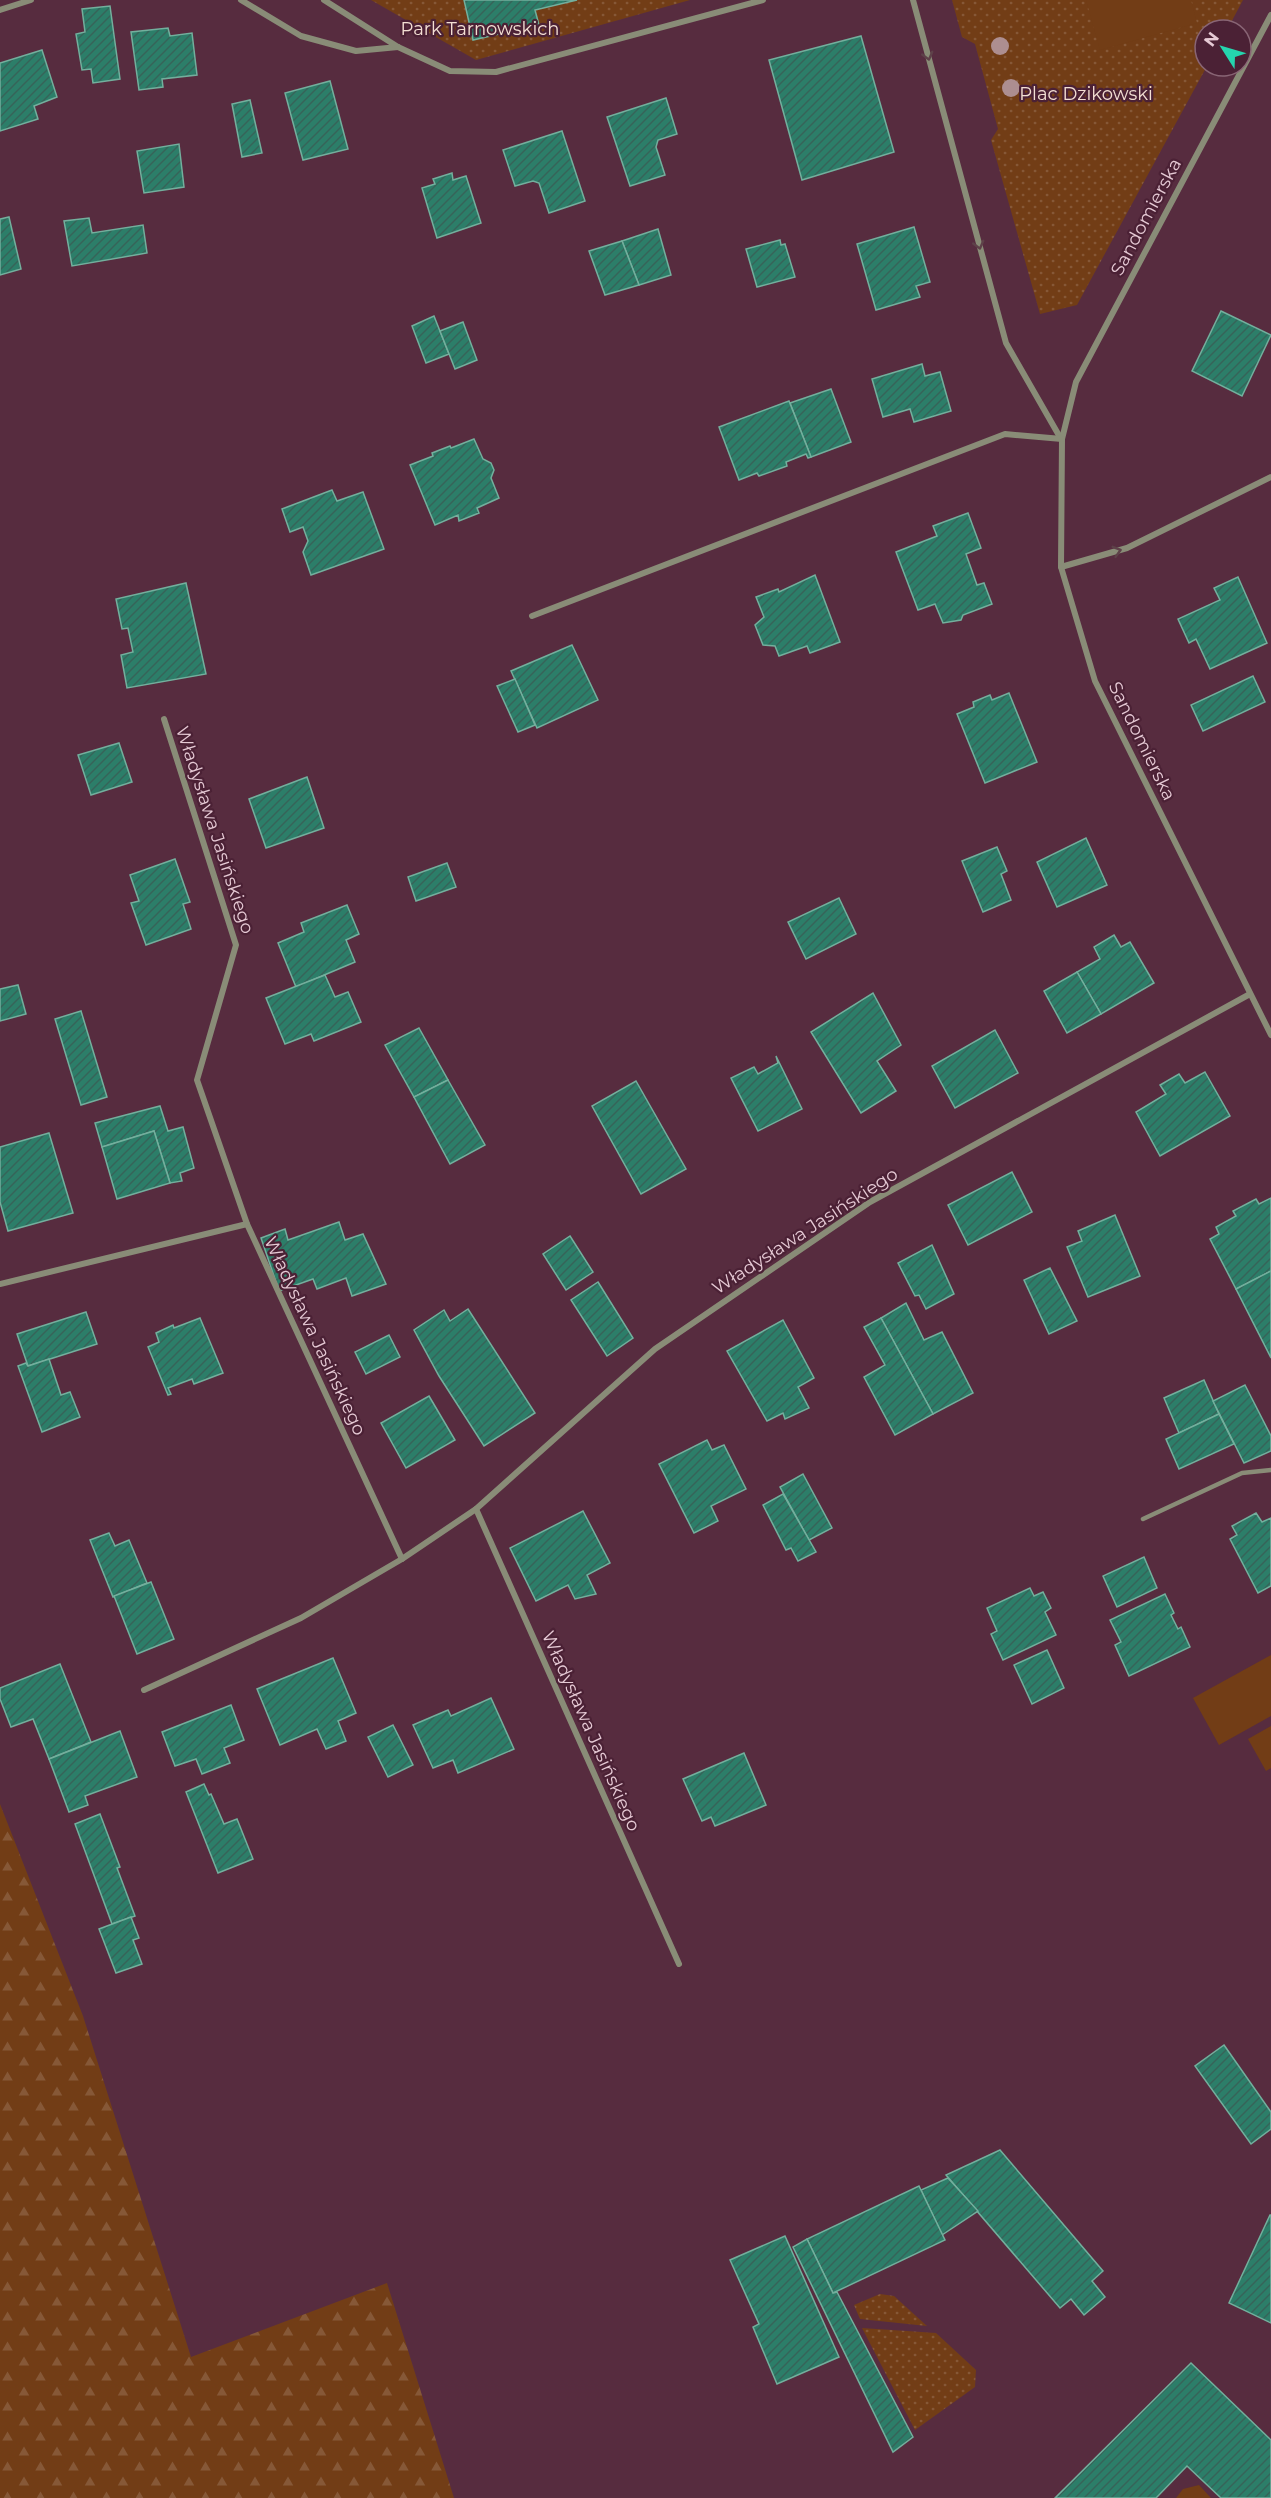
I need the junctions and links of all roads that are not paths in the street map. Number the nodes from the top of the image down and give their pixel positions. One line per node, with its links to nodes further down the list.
1 (31, 0): 6 (street)
2 (241, 0): 8 (street)
3 (324, 0): 8 (street)
4 (763, 0): 8 (street)
5 (913, 0): 9 (street, one-way to 9)
6 (0, 10)
7 (1271, 15): 9 (street, Sandomierska)
8 (398, 47)
9 (1062, 440): 11 (street, Sandomierska); 12 (street)
10 (1271, 477): 11 (street, one-way to 10)
11 (1061, 567): 14 (street, Sandomierska)
12 (532, 616)
13 (164, 719): 16 (street, Władysława Jasińskiego)
14 (1250, 994): 15 (street, Sandomierska); 19 (street, Władysława Jasińskiego)
15 (1271, 1035)
16 (247, 1224): 17 (street, Władysława Jasińskiego); 21 (street, Władysława Jasińskiego)
17 (0, 1284)
18 (1271, 1470): 20 (lane)
19 (476, 1509): 21 (street, Władysława Jasińskiego); 23 (street, Władysława Jasińskiego)
20 (1143, 1519)
21 (402, 1559): 22 (street, Władysława Jasińskiego)
22 (144, 1690)
23 (679, 1965)

